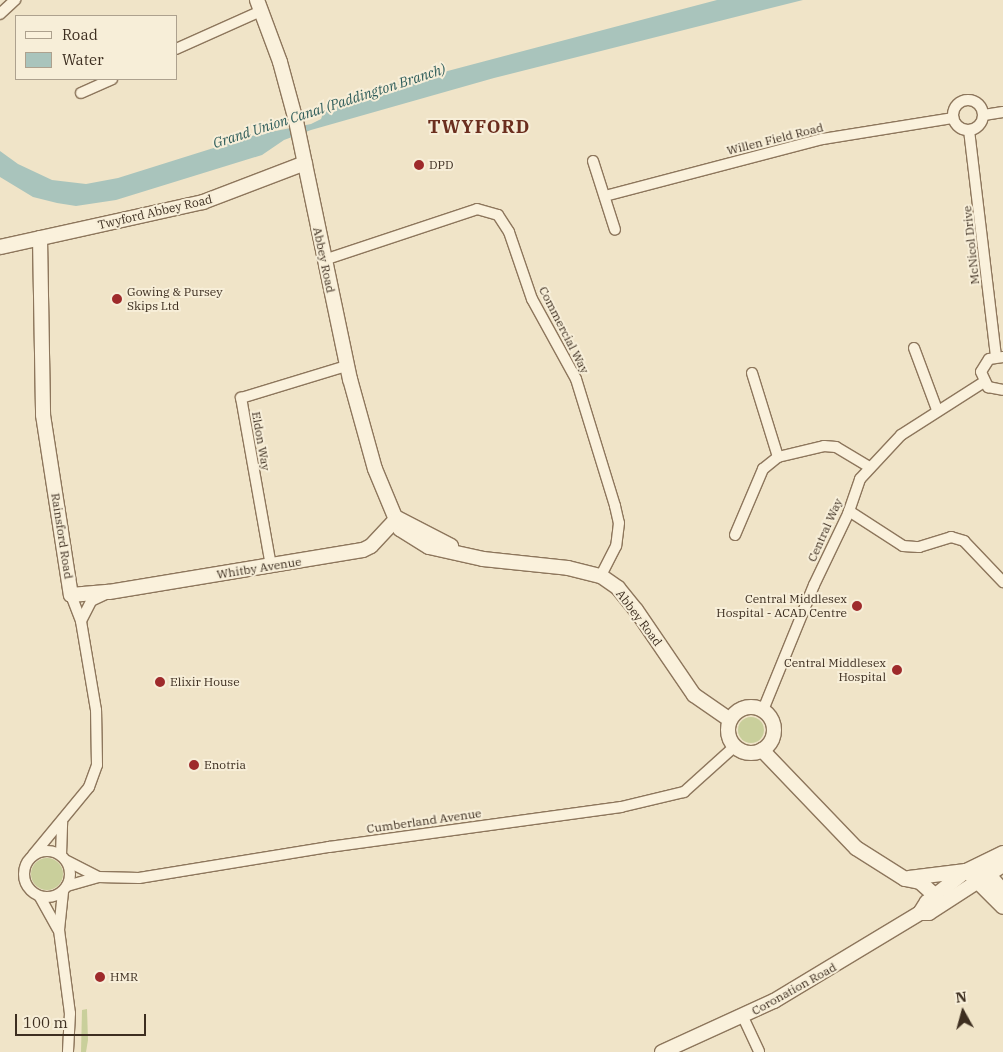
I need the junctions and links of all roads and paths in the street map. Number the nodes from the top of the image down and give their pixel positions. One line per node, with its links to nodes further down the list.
1 (15, 0): 3 (street)
2 (259, 5): 4 (street); 12 (street, Abbey Road)
3 (0, 14)
4 (178, 48)
5 (110, 80): 6 (street)
6 (81, 93)
7 (1003, 112): 8 (street)
8 (984, 115): 9 (street); 10 (street)
9 (953, 118): 10 (street); 13 (street, Willen Field Road)
10 (969, 130): 19 (street, McNicol Drive)
11 (593, 161): 13 (street)
12 (305, 163): 15 (street, Twyford Abbey Road); 17 (street, Abbey Road)
13 (605, 196): 14 (street)
14 (616, 230)
15 (40, 238): 16 (street, Twyford Abbey Road); 34 (street, Rainsford Road)
16 (0, 247)
17 (324, 260): 20 (street, Abbey Road); 31 (street, Commercial Way)
18 (914, 348): 24 (street)
19 (999, 357): 22 (street)
20 (346, 366): 28 (street, Abbey Road); 30 (street, Eldon Way)
21 (752, 373): 25 (street)
22 (984, 382): 23 (street); 24 (street, Central Way)
23 (1003, 390)
24 (937, 410): 26 (street, Central Way)
25 (778, 457): 26 (street); 29 (street)
26 (869, 467): 27 (street, Central Way)
27 (849, 511): 32 (street); 36 (street, Central Way)
28 (397, 518): 30 (street, Whitby Avenue); 31 (street, Abbey Road)
29 (734, 535)
30 (271, 566): 33 (street, Whitby Avenue)
31 (600, 576): 37 (street, Abbey Road)
32 (1003, 582)
33 (109, 592): 34 (street, Whitby Avenue); 35 (street, Whitby Avenue)
34 (71, 595): 35 (street, Rainsford Road)
35 (81, 621): 40 (street, Rainsford Road)
36 (763, 710): 37 (street); 39 (street)
37 (730, 720): 38 (street)
38 (735, 746): 39 (street); 47 (street, Cumberland Avenue)
39 (762, 750): 48 (street)
40 (62, 822): 42 (street, Rainsford Road); 43 (street)
41 (1003, 853): 46 (street)
42 (34, 855): 43 (street); 51 (street)
43 (64, 858): 47 (street, Cumberland Avenue); 49 (street)
44 (1003, 865): 46 (street)
45 (966, 871): 46 (street); 48 (street); 52 (street, Coronation Road)
46 (981, 873): 50 (street); 52 (street, Coronation Road); 53 (street)
47 (98, 877): 49 (street, Cumberland Avenue)
48 (909, 880): 52 (street)
49 (65, 889): 51 (street); 54 (street)
50 (1003, 892)
51 (40, 897): 54 (street)
52 (932, 904): 55 (street, Coronation Road)
53 (1003, 907)
54 (59, 930): 56 (street)
55 (743, 1017): 57 (street, Coronation Road); 58 (street)
56 (68, 1052)
57 (662, 1052)
58 (759, 1052)

